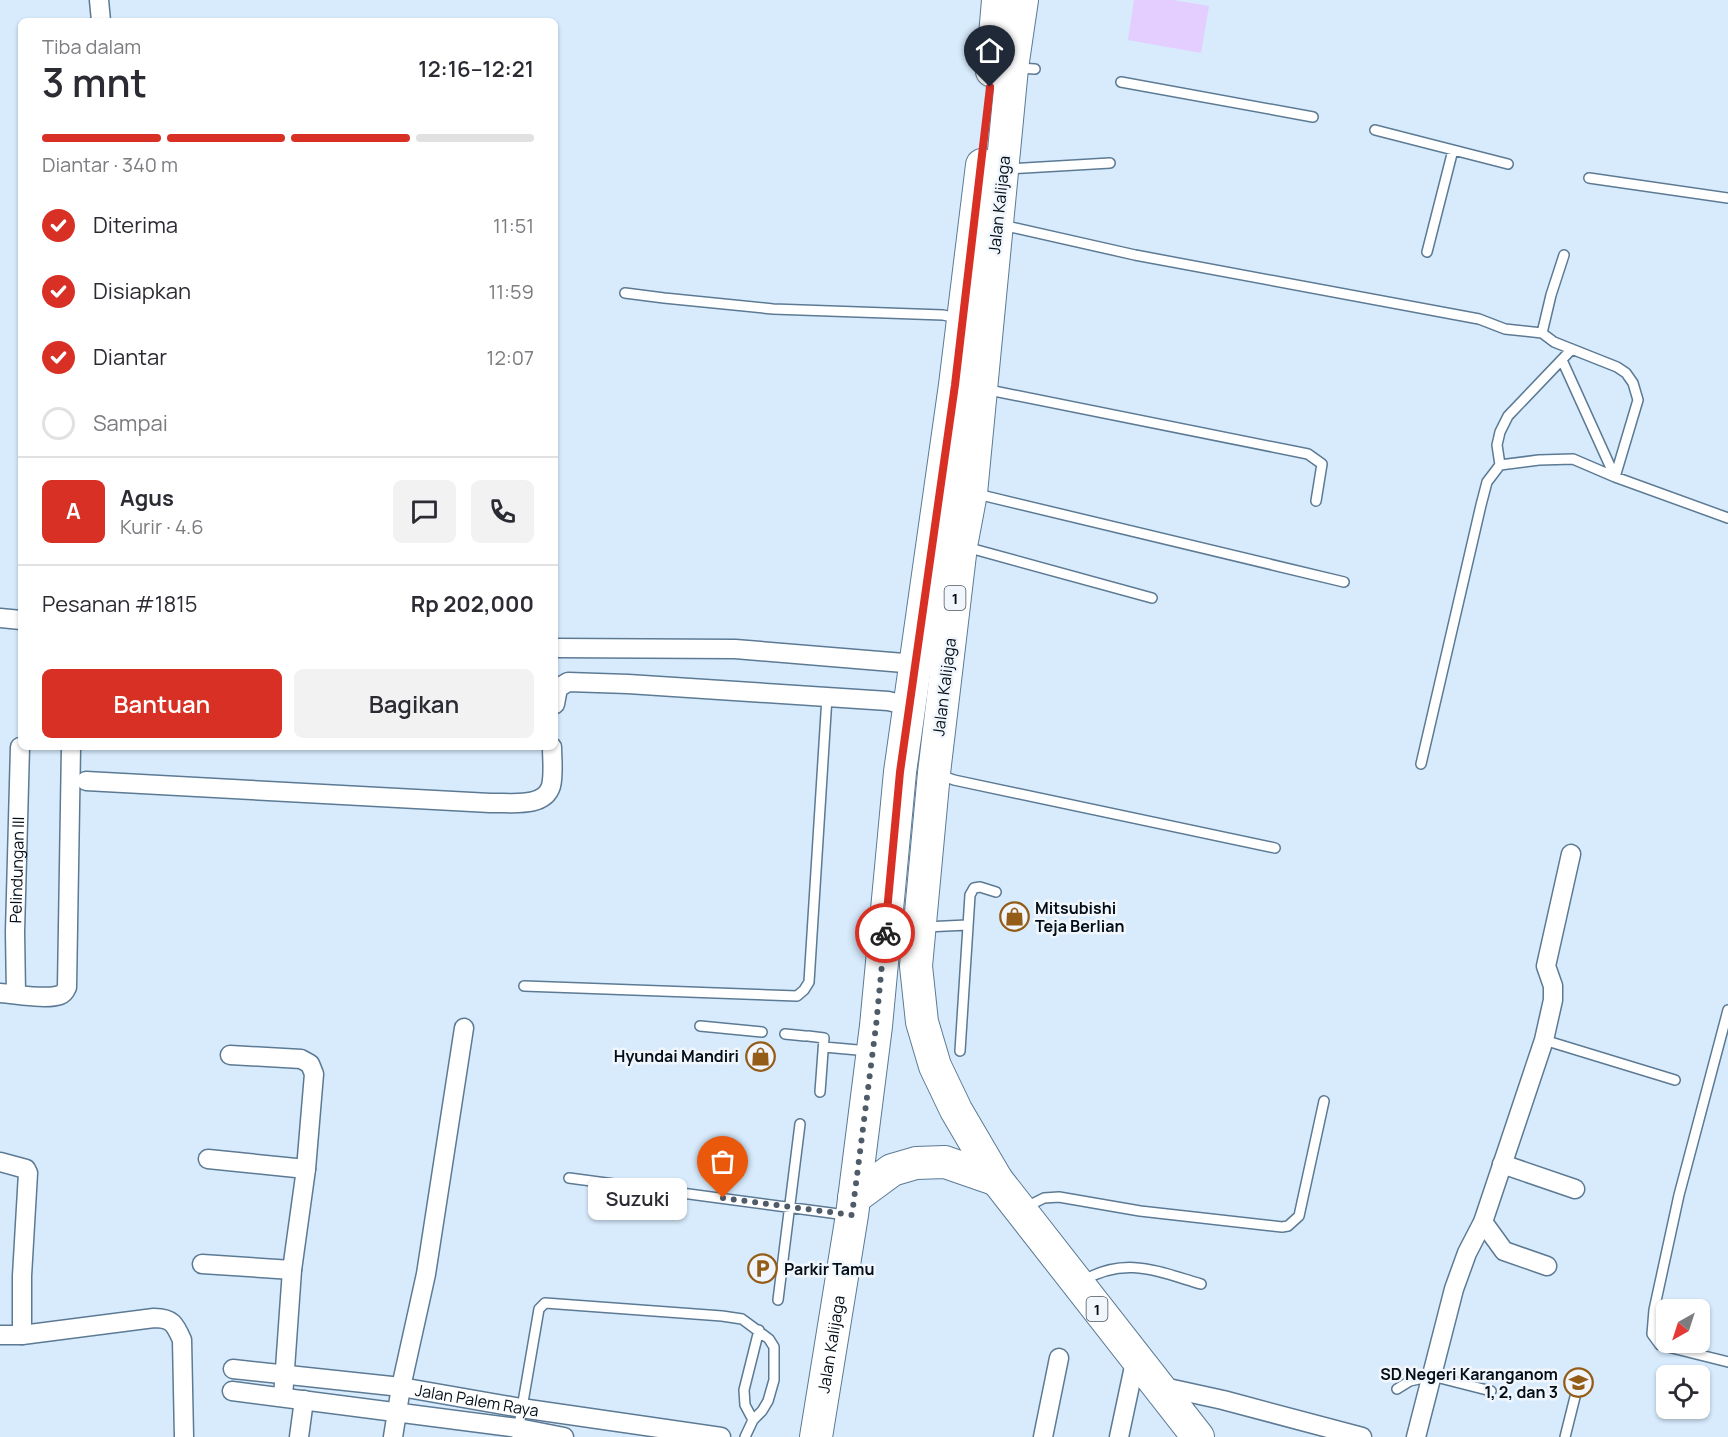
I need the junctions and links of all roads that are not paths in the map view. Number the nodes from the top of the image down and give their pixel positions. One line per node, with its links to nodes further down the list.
1 (99, 0): 4 (street)
2 (998, 0): 18 (highway, Jalan Kalijaga / 1)
3 (1022, 0): 11 (highway, Jalan Kalijaga / 1)
4 (101, 18)
5 (1120, 82): 6 (lane)
6 (1313, 117)
7 (1375, 130): 8 (lane)
8 (1453, 150): 10 (lane); 15 (lane)
9 (1110, 163): 11 (lane)
10 (1508, 164)
11 (1003, 170): 14 (highway, Jalan Kalijaga / 1)
12 (1588, 178): 13 (lane)
13 (1728, 198)
14 (997, 224): 19 (lane); 22 (highway, Jalan Kalijaga / 1)
15 (1427, 252)
16 (1564, 255): 19 (lane)
17 (626, 293): 18 (lane)
18 (963, 318): 34 (highway, Jalan Kalijaga / 1)
19 (1542, 333): 20 (lane)
20 (1572, 349): 21 (lane); 24 (lane)
21 (1562, 360): 23 (lane); 24 (lane)
22 (981, 388): 25 (highway, Jalan Kalijaga / 1); 26 (lane)
23 (1500, 465): 24 (lane); 41 (lane)
24 (1615, 477): 27 (lane)
25 (971, 493): 28 (highway, Jalan Kalijaga / 1); 29 (lane)
26 (1316, 501)
27 (1728, 518)
28 (961, 546): 30 (lane); 43 (highway, Jalan Kalijaga / 1)
29 (1344, 582)
30 (1152, 598)
31 (0, 618): 32 (street)
32 (18, 620)
33 (558, 648): 34 (street)
34 (916, 664): 37 (highway, Jalan Kalijaga / 1)
35 (558, 688): 36 (street)
36 (827, 697): 37 (street); 50 (lane)
37 (910, 706): 42 (highway, Jalan Kalijaga / 1)
38 (20, 750): 51 (street, Pelindungan III)
39 (71, 750): 51 (street)
40 (552, 750): 44 (street)
41 (1421, 765)
42 (900, 772): 43 (highway); 60 (highway, Jalan Kalijaga / 1)
43 (934, 773): 45 (lane); 49 (highway, Jalan Kalijaga / 1)
44 (86, 781)
45 (1275, 848)
46 (1571, 854): 57 (street)
47 (996, 892): 48 (lane)
48 (967, 925): 49 (lane); 59 (lane)
49 (920, 927): 71 (highway, Jalan Kalijaga / 1)
50 (524, 986)
51 (8, 993)
52 (1728, 1010): 88 (lane)
53 (700, 1026): 55 (lane)
54 (464, 1028): 93 (street)
55 (762, 1032)
56 (785, 1034): 58 (lane)
57 (1544, 1040): 62 (lane); 68 (street)
58 (824, 1047): 60 (lane); 63 (lane)
59 (960, 1051)
60 (872, 1052): 74 (highway, Jalan Kalijaga / 1)
61 (230, 1055): 69 (street)
62 (1675, 1080)
63 (820, 1092)
64 (1324, 1101): 75 (lane)
65 (800, 1124): 73 (lane)
66 (208, 1159): 69 (street)
67 (0, 1162): 85 (street)
68 (1502, 1164): 72 (street); 76 (street)
69 (306, 1169): 79 (street)
70 (569, 1178): 73 (lane)
71 (996, 1180): 74 (highway); 75 (highway, 1)
72 (1575, 1189)
73 (789, 1207): 74 (lane); 82 (lane)
74 (853, 1207): 110 (highway, Jalan Kalijaga / 1)
75 (1020, 1211): 80 (highway, 1)
76 (1483, 1222): 78 (street); 91 (street)
77 (202, 1264): 79 (street)
78 (1547, 1266)
79 (292, 1270): 90 (street)
80 (1078, 1284): 81 (lane); 86 (highway, 1)
81 (1201, 1284)
82 (777, 1300)
83 (759, 1330): 100 (lane); 102 (lane); 102 (lane)
84 (0, 1335): 85 (street)
85 (22, 1335): 104 (street)
86 (1136, 1357): 92 (highway, 1); 112 (street)
87 (1059, 1358): 111 (street)
88 (1728, 1362)
89 (233, 1369): 90 (street, Jalan Palem Raya)
90 (284, 1373): 93 (street, Jalan Palem Raya); 98 (street)
91 (1432, 1376): 94 (lane); 97 (lane); 115 (street)
92 (1157, 1386): 113 (highway, 1); 114 (street)
93 (400, 1387): 100 (street, Jalan Palem Raya); 101 (street)
94 (1398, 1389)
95 (1576, 1389): 116 (lane)
96 (232, 1390): 98 (street, Jalan Palem Raya)
97 (1491, 1391)
98 (283, 1397): 99 (street, Jalan Palem Raya)
99 (304, 1400): 101 (street, Jalan Palem Raya); 105 (street)
100 (521, 1408): 103 (lane); 108 (street, Jalan Palem Raya)
101 (396, 1412): 103 (street, Jalan Palem Raya); 106 (street)
102 (753, 1420): 109 (lane)
103 (517, 1433): 107 (street, Jalan Palem Raya)
104 (184, 1437)
105 (298, 1437)
106 (393, 1437)
107 (564, 1437)
108 (721, 1437)
109 (746, 1437)
110 (816, 1437)
111 (1043, 1437)
112 (1119, 1437)
113 (1198, 1437)
114 (1362, 1437)
115 (1416, 1437)
116 (1565, 1437)

